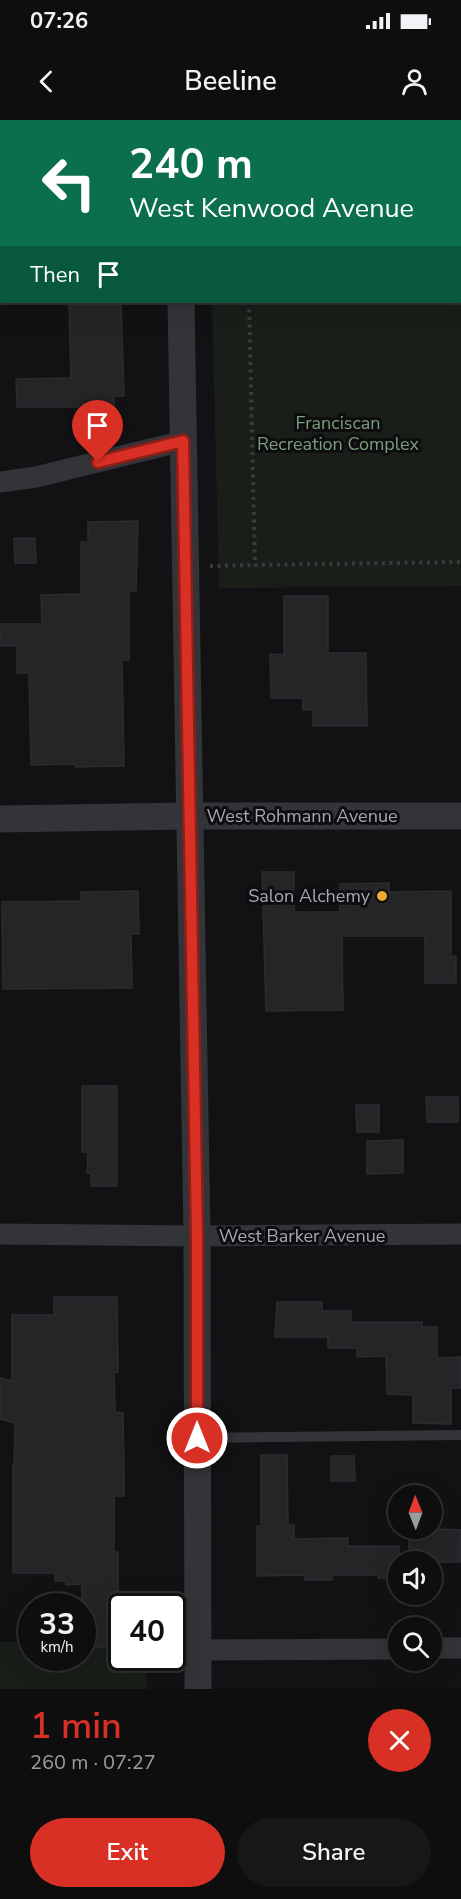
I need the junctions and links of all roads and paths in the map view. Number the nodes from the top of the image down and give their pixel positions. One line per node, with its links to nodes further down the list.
1 (181, 303): 3 (street)
2 (249, 303): 6 (path)
3 (183, 441): 4 (street); 8 (street)
4 (0, 482)
5 (461, 562): 6 (path)
6 (255, 565): 7 (path)
7 (204, 566)
8 (189, 816): 9 (street, West Rohmann Avenue); 10 (street, West Rohmann Avenue); 13 (street)
9 (461, 816)
10 (0, 819)
11 (0, 1234): 13 (street, West Barker Avenue)
12 (461, 1234): 13 (street, West Barker Avenue)
13 (197, 1236): 15 (street)
14 (461, 1435): 15 (lane)
15 (197, 1438): 19 (street)
16 (442, 1648): 17 (street)
17 (461, 1648)
18 (388, 1649): 19 (street)
19 (198, 1650): 20 (street)
20 (198, 1689)

